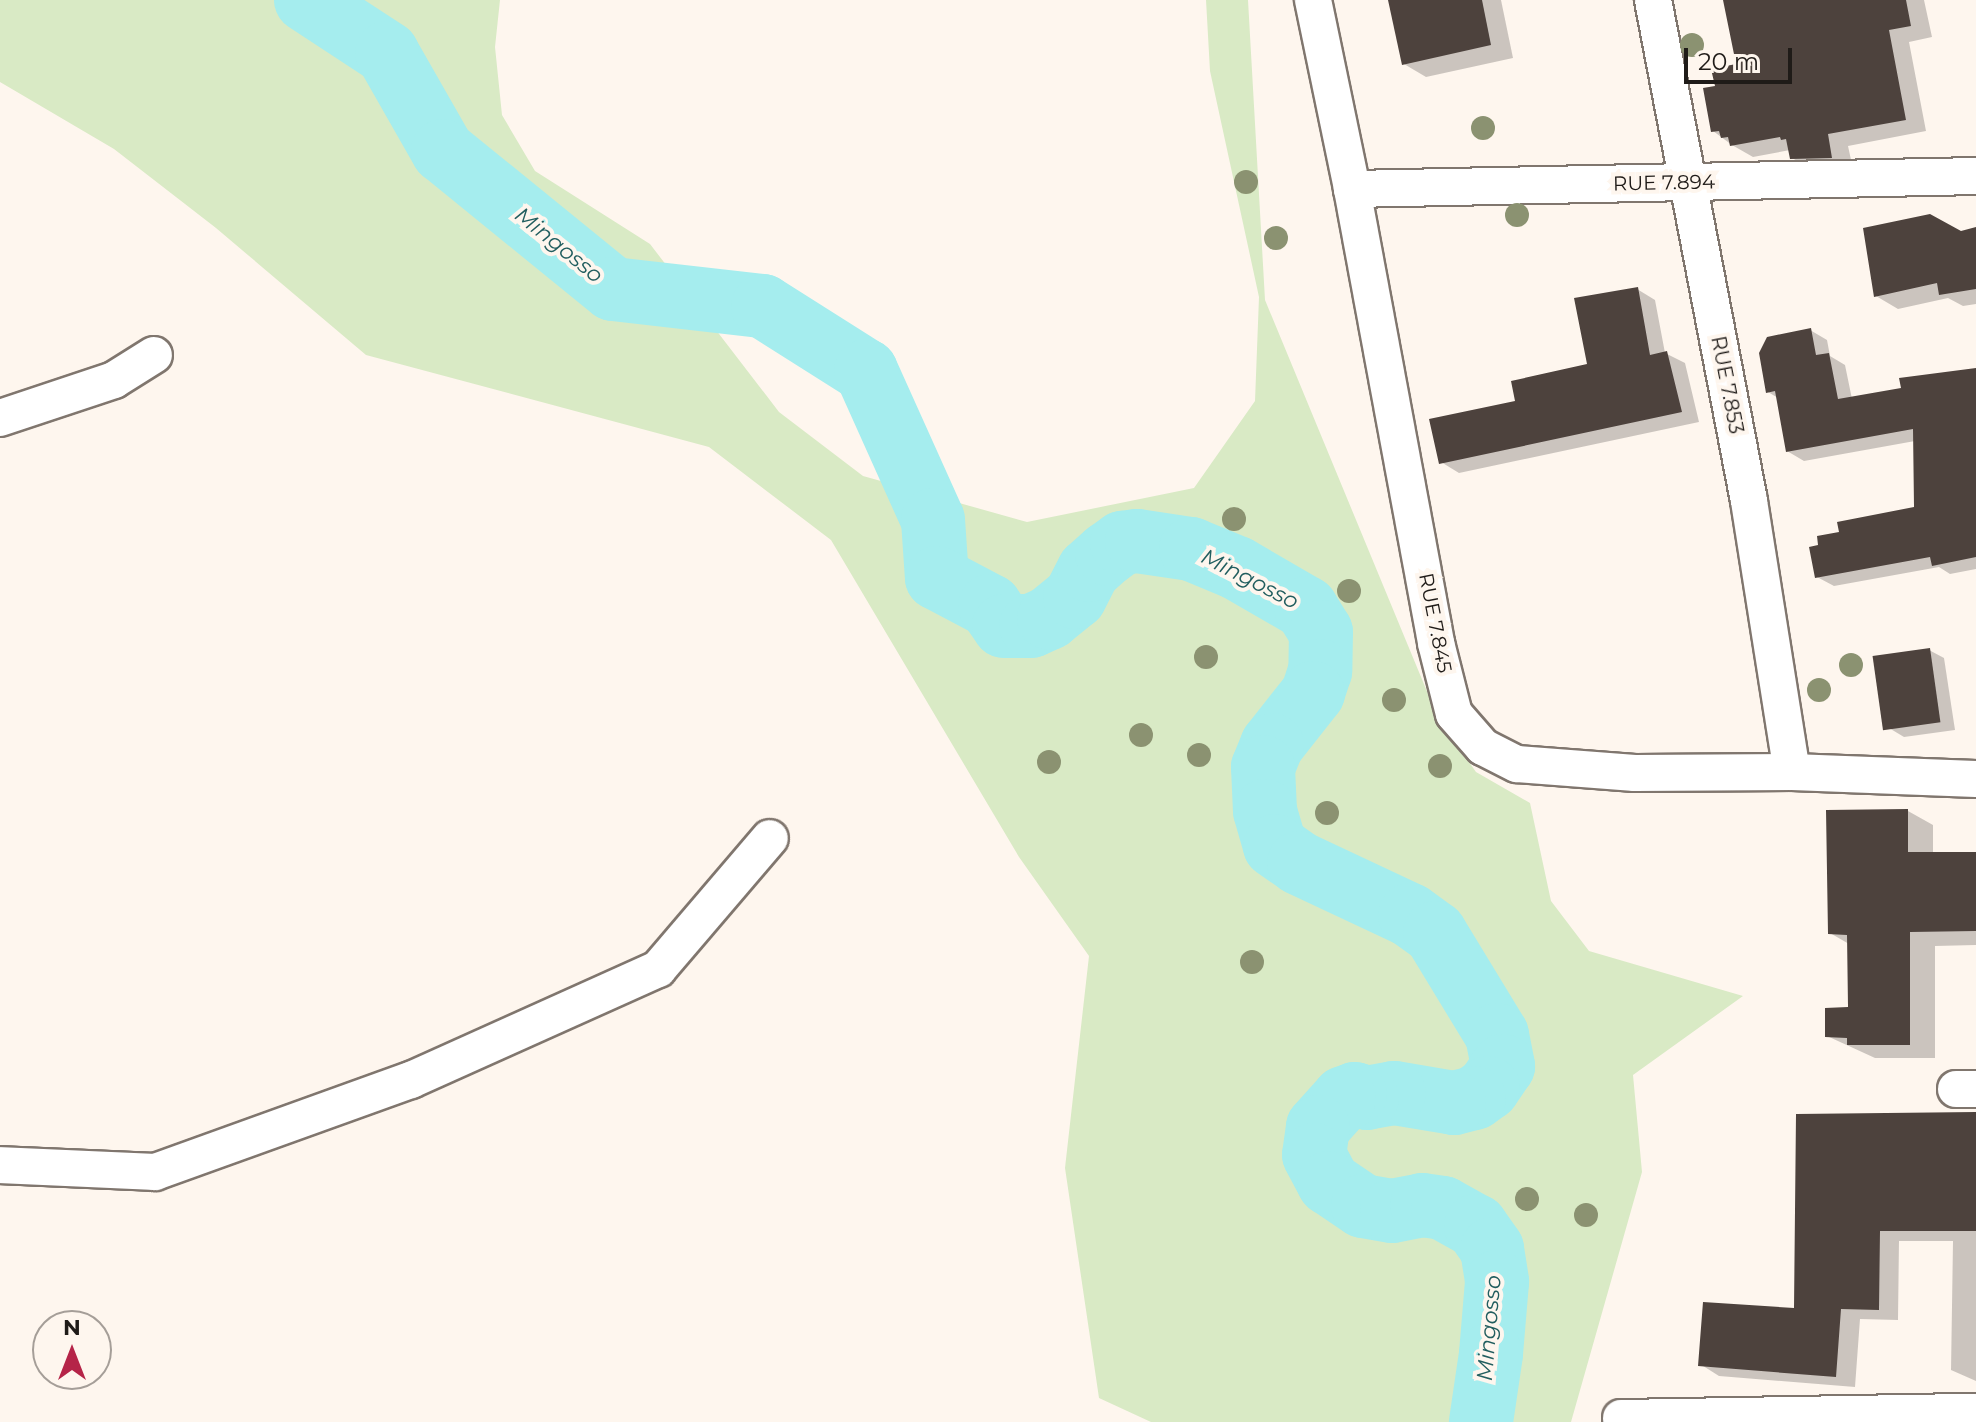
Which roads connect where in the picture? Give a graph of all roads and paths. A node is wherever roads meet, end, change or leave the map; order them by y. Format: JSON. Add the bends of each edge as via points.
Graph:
{"nodes":[{"id":1,"x":1313,"y":0,"type":"edge"},
{"id":2,"x":1653,"y":0,"type":"edge"},
{"id":3,"x":1976,"y":176,"type":"edge"},
{"id":4,"x":1687,"y":183,"type":"junction"},
{"id":5,"x":1352,"y":189,"type":"junction"},
{"id":6,"x":154,"y":355,"type":"dead end"},
{"id":7,"x":0,"y":418,"type":"edge"},
{"id":8,"x":1792,"y":772,"type":"junction"},
{"id":9,"x":1976,"y":779,"type":"edge"},
{"id":10,"x":770,"y":838,"type":"dead end"},
{"id":11,"x":0,"y":1165,"type":"edge"},
{"id":12,"x":1976,"y":1412,"type":"edge"},
{"id":13,"x":1621,"y":1418,"type":"dead end"}],
"edges":[{"from":1,"to":5,"type":"street","name":"RUE 7.845"},
{"from":2,"to":4,"type":"street","name":"RUE 7.853"},
{"from":3,"to":4,"type":"street","name":"RUE 7.894"},
{"from":4,"to":5,"type":"street","name":"RUE 7.894"},
{"from":4,"to":8,"type":"street","name":"RUE 7.853","via":[[1749,501]]},
{"from":5,"to":8,"type":"street","name":"RUE 7.845","via":[[1436,643],[1454,714],[1483,747],[1517,764],[1635,773]]},
{"from":6,"to":7,"type":"street","via":[[114,380]]},
{"from":8,"to":9,"type":"street","name":"RUE 7.845"},
{"from":10,"to":11,"type":"street","via":[[658,969],[411,1080],[155,1172]]},
{"from":12,"to":13,"type":"street"}]}
